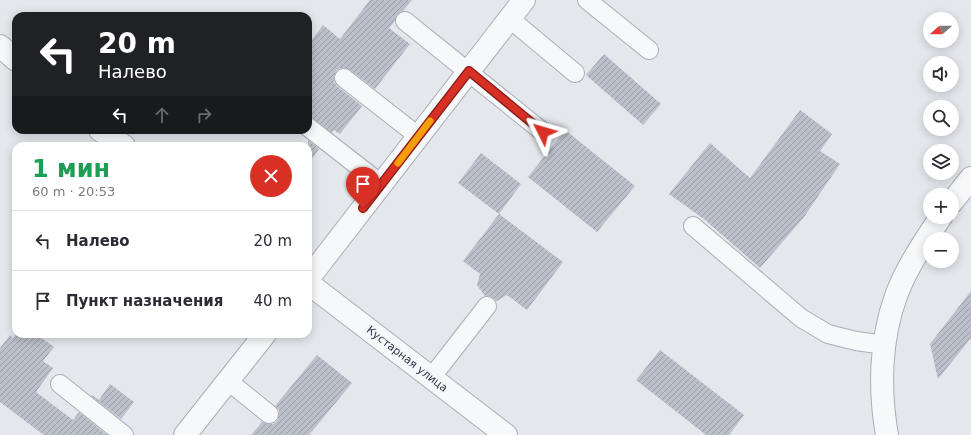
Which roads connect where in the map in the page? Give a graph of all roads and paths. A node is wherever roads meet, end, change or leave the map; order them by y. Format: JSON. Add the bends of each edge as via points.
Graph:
{"nodes":[{"id":1,"x":524,"y":0,"type":"edge"},
{"id":2,"x":587,"y":0,"type":"edge"},
{"id":3,"x":509,"y":18,"type":"junction"},
{"id":4,"x":405,"y":21,"type":"dead end"},
{"id":5,"x":0,"y":46,"type":"edge"},
{"id":6,"x":649,"y":50,"type":"dead end"},
{"id":7,"x":12,"y":56,"type":"edge"},
{"id":8,"x":469,"y":71,"type":"junction"},
{"id":9,"x":575,"y":73,"type":"dead end"},
{"id":10,"x":344,"y":78,"type":"dead end"},
{"id":11,"x":312,"y":130,"type":"edge"},
{"id":12,"x":543,"y":132,"type":"dead end"},
{"id":13,"x":106,"y":134,"type":"edge"},
{"id":14,"x":418,"y":136,"type":"junction"},
{"id":15,"x":118,"y":142,"type":"edge"},
{"id":16,"x":971,"y":178,"type":"edge"},
{"id":17,"x":381,"y":184,"type":"junction"},
{"id":18,"x":959,"y":193,"type":"edge"},
{"id":19,"x":936,"y":224,"type":"edge"},
{"id":20,"x":693,"y":226,"type":"dead end"},
{"id":21,"x":312,"y":274,"type":"edge"},
{"id":22,"x":312,"y":285,"type":"edge"},
{"id":23,"x":487,"y":306,"type":"dead end"},
{"id":24,"x":261,"y":338,"type":"edge"},
{"id":25,"x":885,"y":345,"type":"junction"},
{"id":26,"x":432,"y":378,"type":"junction"},
{"id":27,"x":228,"y":381,"type":"junction"},
{"id":28,"x":60,"y":384,"type":"dead end"},
{"id":29,"x":269,"y":414,"type":"dead end"},
{"id":30,"x":124,"y":435,"type":"edge"},
{"id":31,"x":185,"y":435,"type":"edge"},
{"id":32,"x":506,"y":435,"type":"edge"},
{"id":33,"x":887,"y":435,"type":"edge"}],
"edges":[{"from":1,"to":3,"type":"street"},
{"from":2,"to":6,"type":"lane"},
{"from":3,"to":8,"type":"street"},
{"from":3,"to":9,"type":"lane"},
{"from":4,"to":8,"type":"lane"},
{"from":5,"to":7,"type":"street"},
{"from":8,"to":12,"type":"lane"},
{"from":8,"to":14,"type":"street"},
{"from":10,"to":14,"type":"lane"},
{"from":11,"to":17,"type":"lane"},
{"from":13,"to":15,"type":"street"},
{"from":14,"to":17,"type":"street"},
{"from":16,"to":18,"type":"street"},
{"from":17,"to":21,"type":"street"},
{"from":19,"to":25,"type":"street","via":[[910,266],[896,296],[887,326]]},
{"from":20,"to":25,"type":"lane","via":[[801,318],[828,334]]},
{"from":22,"to":26,"type":"street","name":"Кустарная улица"},
{"from":23,"to":26,"type":"lane"},
{"from":24,"to":27,"type":"street"},
{"from":25,"to":33,"type":"street","via":[[883,392]]},
{"from":26,"to":32,"type":"street","name":"Кустарная улица"},
{"from":27,"to":29,"type":"lane"},
{"from":27,"to":31,"type":"street"},
{"from":28,"to":30,"type":"lane"}]}
